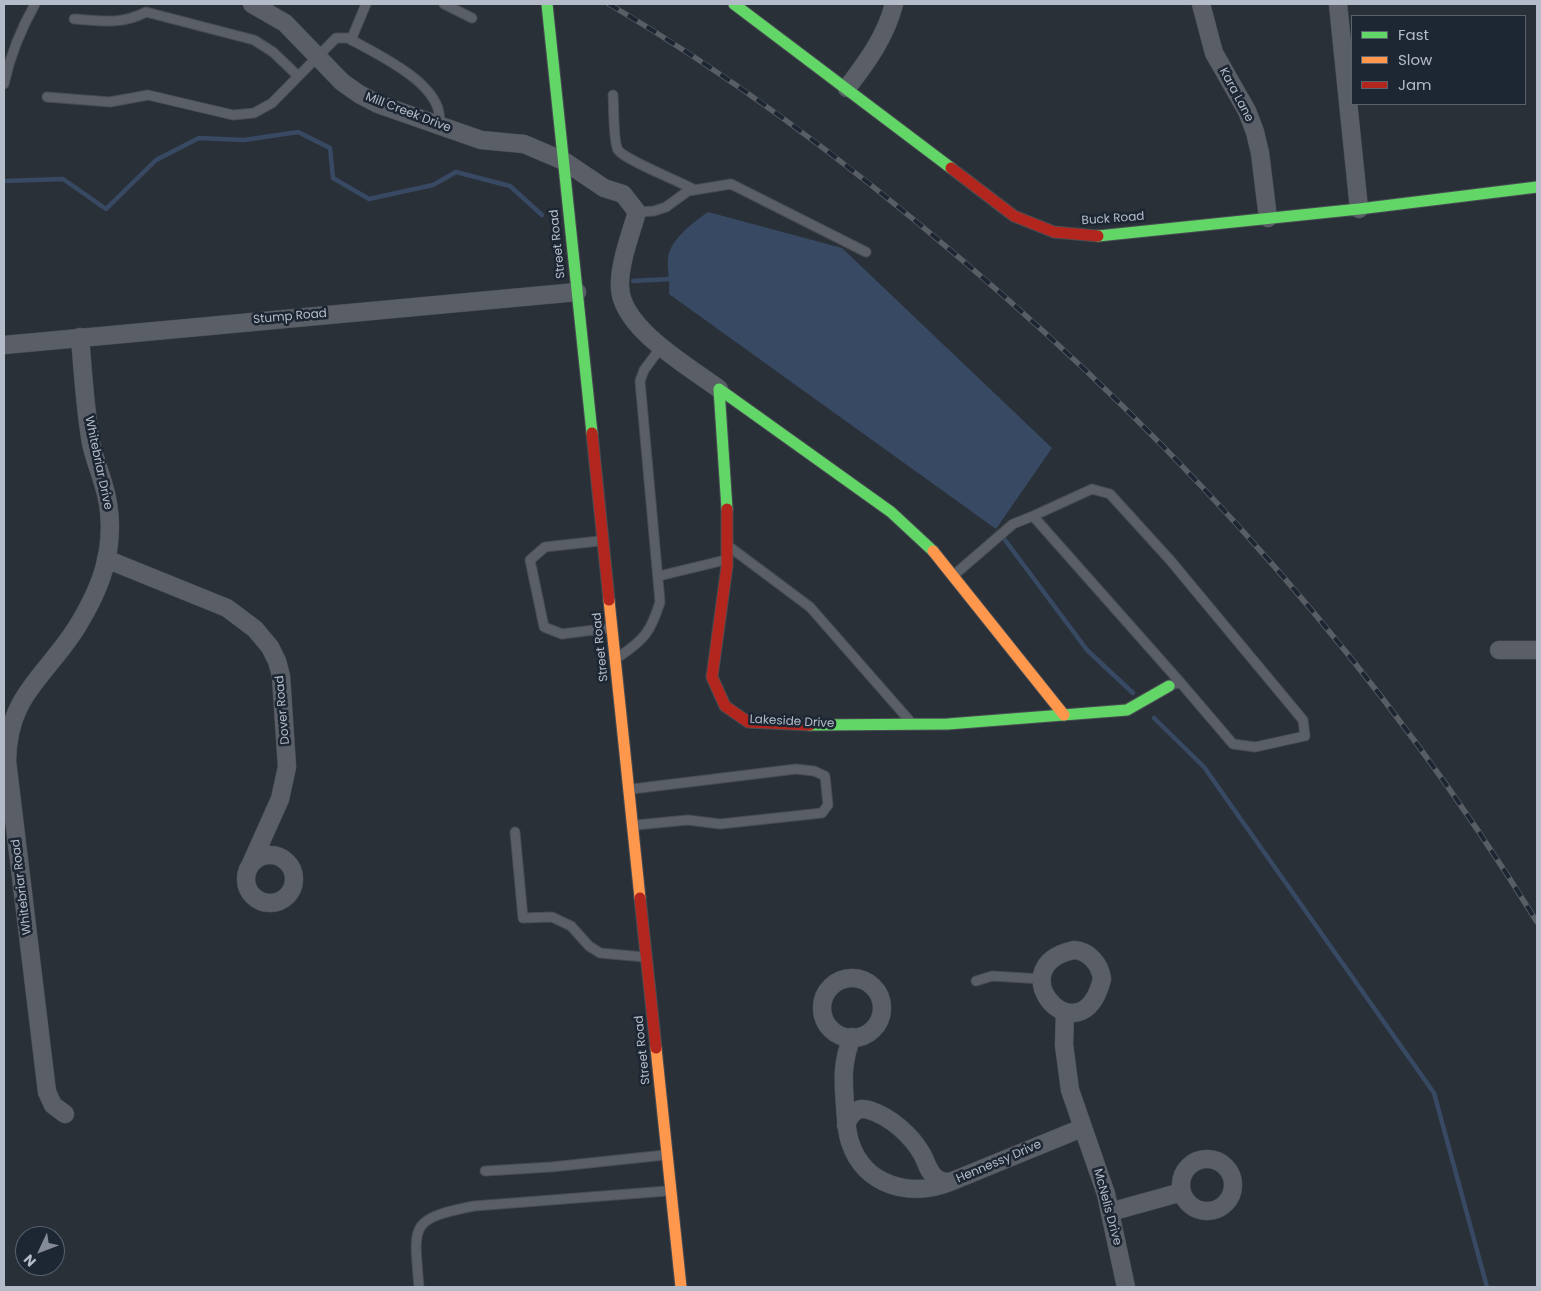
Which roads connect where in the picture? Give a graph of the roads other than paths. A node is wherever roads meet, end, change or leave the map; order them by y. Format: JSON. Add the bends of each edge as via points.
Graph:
{"nodes":[{"id":1,"x":35,"y":4,"type":"edge"},
{"id":2,"x":252,"y":4,"type":"edge"},
{"id":3,"x":366,"y":4,"type":"edge"},
{"id":4,"x":444,"y":4,"type":"edge"},
{"id":5,"x":547,"y":4,"type":"edge"},
{"id":6,"x":734,"y":4,"type":"edge"},
{"id":7,"x":894,"y":4,"type":"edge"},
{"id":8,"x":1201,"y":4,"type":"edge"},
{"id":9,"x":1338,"y":4,"type":"edge"},
{"id":10,"x":147,"y":8,"type":"edge"},
{"id":11,"x":472,"y":18,"type":"dead end"},
{"id":12,"x":74,"y":20,"type":"dead end"},
{"id":13,"x":351,"y":40,"type":"junction"},
{"id":14,"x":317,"y":56,"type":"junction"},
{"id":15,"x":298,"y":76,"type":"junction"},
{"id":16,"x":4,"y":84,"type":"edge"},
{"id":17,"x":847,"y":88,"type":"junction"},
{"id":18,"x":613,"y":95,"type":"dead end"},
{"id":19,"x":47,"y":97,"type":"dead end"},
{"id":20,"x":439,"y":124,"type":"junction"},
{"id":21,"x":564,"y":161,"type":"junction"},
{"id":22,"x":1537,"y":187,"type":"edge"},
{"id":23,"x":695,"y":190,"type":"junction"},
{"id":24,"x":1359,"y":209,"type":"junction"},
{"id":25,"x":637,"y":212,"type":"junction"},
{"id":26,"x":1268,"y":218,"type":"junction"},
{"id":27,"x":866,"y":252,"type":"dead end"},
{"id":28,"x":577,"y":292,"type":"junction"},
{"id":29,"x":80,"y":337,"type":"junction"},
{"id":30,"x":4,"y":345,"type":"edge"},
{"id":31,"x":662,"y":346,"type":"junction"},
{"id":32,"x":718,"y":389,"type":"junction"},
{"id":33,"x":1033,"y":516,"type":"junction"},
{"id":34,"x":603,"y":540,"type":"junction"},
{"id":35,"x":727,"y":545,"type":"junction"},
{"id":36,"x":106,"y":559,"type":"junction"},
{"id":37,"x":727,"y":559,"type":"junction"},
{"id":38,"x":659,"y":576,"type":"junction"},
{"id":39,"x":953,"y":576,"type":"junction"},
{"id":40,"x":612,"y":628,"type":"junction"},
{"id":41,"x":1499,"y":650,"type":"dead end"},
{"id":42,"x":1537,"y":650,"type":"edge"},
{"id":43,"x":616,"y":659,"type":"junction"},
{"id":44,"x":1174,"y":684,"type":"junction"},
{"id":45,"x":1064,"y":715,"type":"junction"},
{"id":46,"x":912,"y":724,"type":"junction"},
{"id":47,"x":630,"y":790,"type":"junction"},
{"id":48,"x":633,"y":825,"type":"junction"},
{"id":49,"x":515,"y":832,"type":"dead end"},
{"id":50,"x":250,"y":866,"type":"dead end"},
{"id":51,"x":647,"y":958,"type":"junction"},
{"id":52,"x":1042,"y":979,"type":"junction"},
{"id":53,"x":976,"y":981,"type":"dead end"},
{"id":54,"x":1065,"y":1013,"type":"junction"},
{"id":55,"x":852,"y":1037,"type":"dead end"},
{"id":56,"x":65,"y":1114,"type":"dead end"},
{"id":57,"x":851,"y":1118,"type":"junction"},
{"id":58,"x":1082,"y":1128,"type":"junction"},
{"id":59,"x":668,"y":1155,"type":"junction"},
{"id":60,"x":485,"y":1170,"type":"dead end"},
{"id":61,"x":950,"y":1182,"type":"junction"},
{"id":62,"x":671,"y":1191,"type":"junction"},
{"id":63,"x":1182,"y":1192,"type":"dead end"},
{"id":64,"x":1110,"y":1212,"type":"junction"},
{"id":65,"x":419,"y":1287,"type":"edge"},
{"id":66,"x":681,"y":1287,"type":"edge"},
{"id":67,"x":1126,"y":1287,"type":"edge"}],
"edges":[{"from":1,"to":16,"type":"lane","via":[[25,22]]},
{"from":2,"to":14,"type":"street","name":"Mill Creek Drive","via":[[285,23]]},
{"from":3,"to":13,"type":"lane"},
{"from":4,"to":11,"type":"lane"},
{"from":5,"to":21,"type":"street","name":"Street Road"},
{"from":6,"to":17,"type":"street","name":"Buck Road"},
{"from":7,"to":17,"type":"street","via":[[883,35]]},
{"from":8,"to":26,"type":"street","name":"Kara Lane","via":[[1214,53],[1247,111],[1255,132]]},
{"from":9,"to":24,"type":"street"},
{"from":10,"to":12,"type":"lane","via":[[132,20]]},
{"from":10,"to":15,"type":"lane","via":[[254,40],[273,52]]},
{"from":13,"to":14,"type":"lane","via":[[336,38]]},
{"from":13,"to":20,"type":"lane","via":[[413,76],[439,106]]},
{"from":14,"to":15,"type":"lane"},
{"from":14,"to":20,"type":"street","name":"Mill Creek Drive","via":[[342,82],[359,94],[378,104]]},
{"from":15,"to":19,"type":"lane","via":[[272,103],[254,114],[233,115],[148,95],[110,102]]},
{"from":17,"to":26,"type":"street","name":"Buck Road","via":[[996,204],[1034,226],[1076,236],[1097,236]]},
{"from":18,"to":23,"type":"lane","via":[[617,148],[626,158],[671,176]]},
{"from":20,"to":21,"type":"street","name":"Mill Creek Drive","via":[[481,140],[524,144]]},
{"from":21,"to":25,"type":"street","via":[[604,188],[623,194]]},
{"from":21,"to":28,"type":"street","name":"Street Road"},
{"from":22,"to":24,"type":"street","name":"Buck Road"},
{"from":23,"to":25,"type":"lane","via":[[688,191],[666,207]]},
{"from":23,"to":27,"type":"lane","via":[[731,184]]},
{"from":24,"to":26,"type":"street","name":"Buck Road"},
{"from":25,"to":31,"type":"street","via":[[620,286],[622,301],[634,320]]},
{"from":28,"to":29,"type":"street","name":"Stump Road"},
{"from":28,"to":34,"type":"street","name":"Street Road"},
{"from":29,"to":30,"type":"street","name":"Stump Road"},
{"from":29,"to":36,"type":"street","name":"Whitebriar Drive","via":[[87,419],[110,518]]},
{"from":31,"to":32,"type":"street"},
{"from":31,"to":38,"type":"lane","via":[[640,381]]},
{"from":32,"to":35,"type":"street","name":"Lakeside Drive","via":[[727,494]]},
{"from":32,"to":39,"type":"street","via":[[891,512],[930,548]]},
{"from":33,"to":39,"type":"lane","via":[[1013,524]]},
{"from":33,"to":44,"type":"lane"},
{"from":33,"to":44,"type":"lane","via":[[1092,489],[1110,494],[1170,560],[1303,720],[1305,736],[1255,747],[1233,744]]},
{"from":34,"to":40,"type":"street","name":"Street Road"},
{"from":34,"to":40,"type":"lane","via":[[545,547],[530,560],[544,626],[562,634]]},
{"from":35,"to":37,"type":"street","name":"Lakeside Drive"},
{"from":35,"to":46,"type":"lane","via":[[810,607]]},
{"from":36,"to":50,"type":"street","name":"Dover Road","via":[[227,608],[255,629],[277,661],[281,676],[287,767],[280,799]]},
{"from":36,"to":56,"type":"street","name":"Whitebriar Road","via":[[91,602],[75,630],[19,704],[7,745],[47,1092],[53,1105]]},
{"from":37,"to":38,"type":"lane"},
{"from":37,"to":46,"type":"street","name":"Lakeside Drive","via":[[712,677],[725,706],[748,722]]},
{"from":38,"to":43,"type":"lane","via":[[660,602],[653,625],[642,641]]},
{"from":39,"to":45,"type":"street"},
{"from":40,"to":43,"type":"street","name":"Street Road"},
{"from":41,"to":42,"type":"street"},
{"from":43,"to":47,"type":"street","name":"Street Road"},
{"from":44,"to":45,"type":"street","name":"Lakeside Drive","via":[[1128,710]]},
{"from":45,"to":46,"type":"street","name":"Lakeside Drive"},
{"from":47,"to":48,"type":"street","name":"Street Road"},
{"from":47,"to":48,"type":"lane","via":[[796,769],[824,776],[828,805],[822,813],[720,824],[688,820]]},
{"from":48,"to":51,"type":"street","name":"Street Road"},
{"from":49,"to":51,"type":"lane","via":[[523,918],[552,917],[571,926],[600,953]]},
{"from":51,"to":59,"type":"street","name":"Street Road"},
{"from":52,"to":53,"type":"lane","via":[[992,976]]},
{"from":52,"to":54,"type":"street","via":[[1048,1000]]},
{"from":52,"to":54,"type":"street","via":[[1046,967],[1062,952],[1078,950],[1096,962],[1102,979],[1093,1000],[1075,1012]]},
{"from":54,"to":58,"type":"street","name":"McNelis Drive","via":[[1067,1076]]},
{"from":55,"to":57,"type":"street","via":[[842,1072]]},
{"from":57,"to":61,"type":"street","name":"Hennessy Drive","via":[[866,1109],[891,1120],[912,1140],[929,1171],[936,1178]]},
{"from":57,"to":61,"type":"street","via":[[850,1142],[856,1156],[865,1168],[886,1184],[916,1190],[936,1188]]},
{"from":58,"to":61,"type":"street","name":"Hennessy Drive"},
{"from":58,"to":64,"type":"street","name":"McNelis Drive"},
{"from":59,"to":60,"type":"lane","via":[[551,1168]]},
{"from":59,"to":62,"type":"street","name":"Street Road"},
{"from":62,"to":65,"type":"lane","via":[[474,1206],[444,1212],[427,1219],[417,1233]]},
{"from":62,"to":66,"type":"street","name":"Street Road"},
{"from":63,"to":64,"type":"street"},
{"from":64,"to":67,"type":"street","name":"McNelis Drive"}]}
